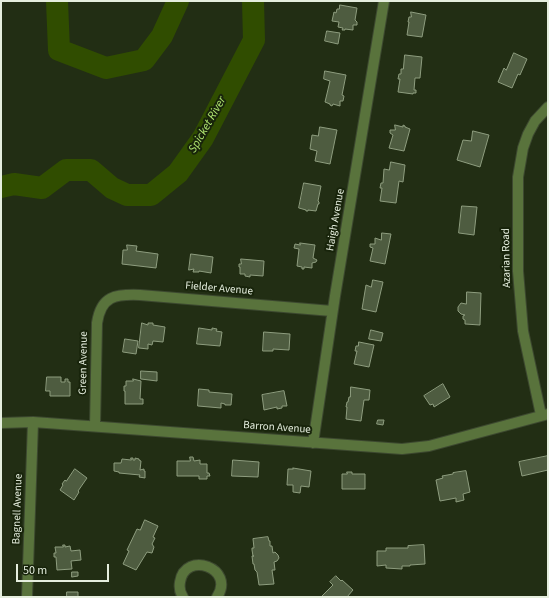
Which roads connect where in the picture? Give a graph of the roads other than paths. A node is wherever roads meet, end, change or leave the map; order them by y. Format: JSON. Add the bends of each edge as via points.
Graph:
{"nodes":[{"id":1,"x":384,"y":1,"type":"edge"},
{"id":2,"x":548,"y":108,"type":"edge"},
{"id":3,"x":105,"y":302,"type":"joint"},
{"id":4,"x":332,"y":311,"type":"junction"},
{"id":5,"x":545,"y":415,"type":"edge"},
{"id":6,"x":33,"y":422,"type":"junction"},
{"id":7,"x":1,"y":423,"type":"edge"},
{"id":8,"x":95,"y":426,"type":"junction"},
{"id":9,"x":313,"y":443,"type":"junction"},
{"id":10,"x":27,"y":597,"type":"edge"},
{"id":11,"x":183,"y":597,"type":"edge"},
{"id":12,"x":218,"y":597,"type":"edge"}],
"edges":[{"from":1,"to":4,"type":"street","name":"Haigh Avenue"},
{"from":2,"to":5,"type":"street","name":"Azarian Road","via":[[535,120],[528,134],[522,148],[518,177],[518,271],[523,332]]},
{"from":3,"to":4,"type":"street","name":"Fielder Avenue","via":[[112,297],[130,294]]},
{"from":3,"to":8,"type":"street","name":"Green Avenue","via":[[96,323]]},
{"from":4,"to":9,"type":"street","name":"Haigh Avenue"},
{"from":5,"to":9,"type":"street","name":"Barron Avenue","via":[[402,449]]},
{"from":6,"to":7,"type":"street","name":"Barron Avenue"},
{"from":6,"to":8,"type":"street","name":"Barron Avenue"},
{"from":6,"to":10,"type":"street","name":"Bagnell Avenue"},
{"from":8,"to":9,"type":"street","name":"Barron Avenue"},
{"from":11,"to":12,"type":"street","via":[[180,580],[184,573],[195,565],[209,566],[218,575],[221,581]]}]}
